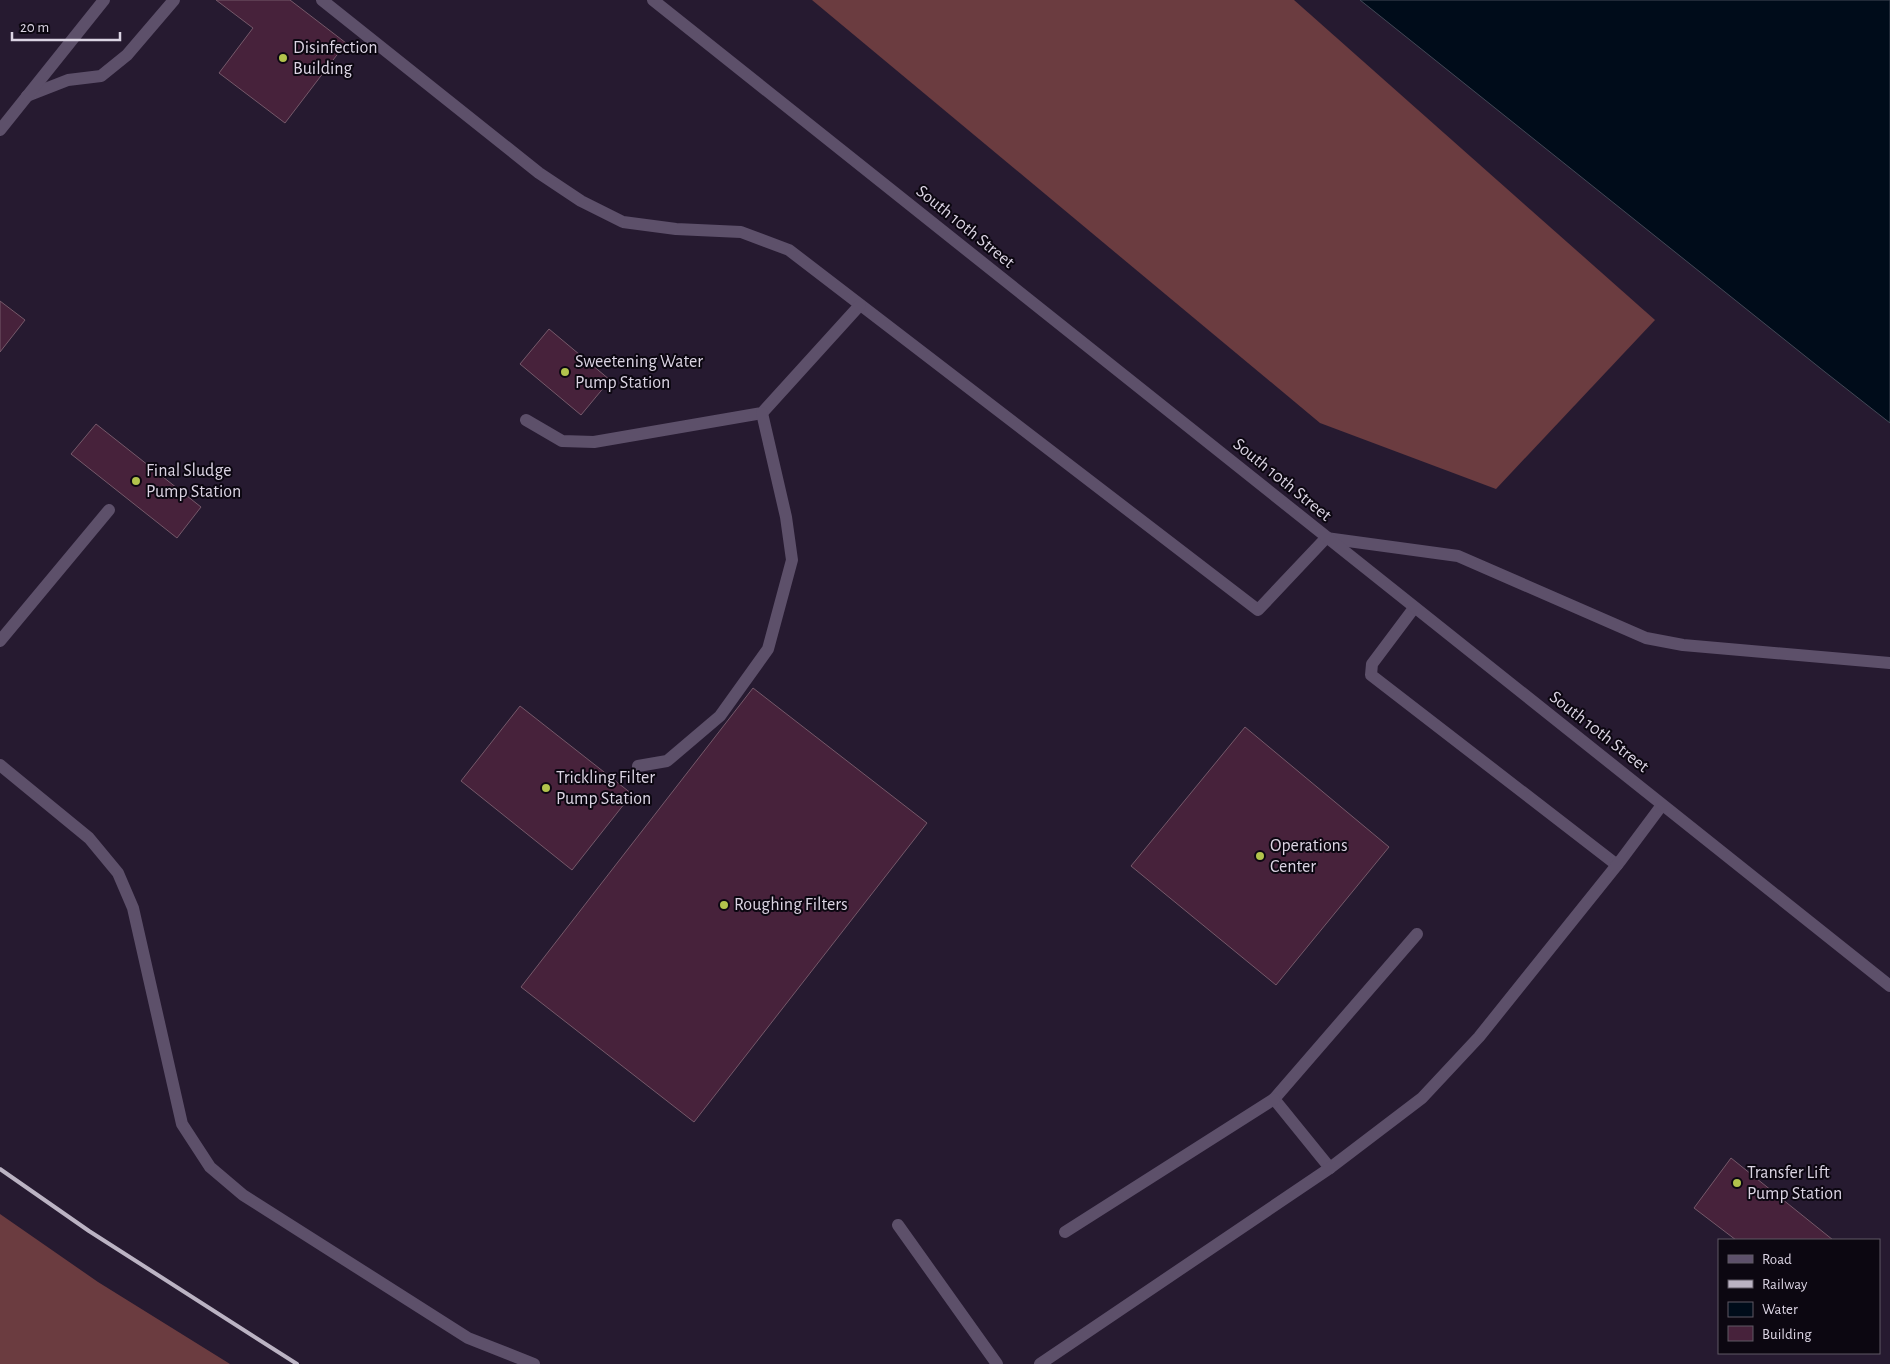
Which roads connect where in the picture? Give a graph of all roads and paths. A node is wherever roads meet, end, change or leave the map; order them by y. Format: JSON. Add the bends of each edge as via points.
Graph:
{"nodes":[{"id":1,"x":104,"y":0,"type":"edge"},
{"id":2,"x":174,"y":0,"type":"edge"},
{"id":3,"x":322,"y":0,"type":"edge"},
{"id":4,"x":653,"y":0,"type":"edge"},
{"id":5,"x":27,"y":96,"type":"junction"},
{"id":6,"x":0,"y":130,"type":"edge"},
{"id":7,"x":860,"y":305,"type":"junction"},
{"id":8,"x":762,"y":413,"type":"junction"},
{"id":9,"x":526,"y":420,"type":"dead end"},
{"id":10,"x":109,"y":510,"type":"dead end"},
{"id":11,"x":1326,"y":538,"type":"junction"},
{"id":12,"x":1414,"y":608,"type":"junction"},
{"id":13,"x":0,"y":641,"type":"edge"},
{"id":14,"x":1890,"y":663,"type":"edge"},
{"id":15,"x":0,"y":765,"type":"edge"},
{"id":16,"x":638,"y":766,"type":"dead end"},
{"id":17,"x":1662,"y":805,"type":"junction"},
{"id":18,"x":1616,"y":865,"type":"junction"},
{"id":19,"x":1417,"y":934,"type":"dead end"},
{"id":20,"x":1890,"y":986,"type":"edge"},
{"id":21,"x":1274,"y":1098,"type":"junction"},
{"id":22,"x":1330,"y":1168,"type":"junction"},
{"id":23,"x":898,"y":1225,"type":"dead end"},
{"id":24,"x":1065,"y":1232,"type":"dead end"},
{"id":25,"x":534,"y":1364,"type":"edge"},
{"id":26,"x":997,"y":1364,"type":"edge"},
{"id":27,"x":1040,"y":1364,"type":"edge"}],
"edges":[{"from":1,"to":5,"type":"street"},
{"from":2,"to":5,"type":"street","via":[[127,55],[101,76],[68,80]]},
{"from":3,"to":7,"type":"street","via":[[539,173],[581,201],[623,222],[676,230],[741,232],[789,250]]},
{"from":4,"to":11,"type":"street","name":"South 10th Street"},
{"from":5,"to":6,"type":"street"},
{"from":7,"to":8,"type":"street"},
{"from":7,"to":11,"type":"street","via":[[1258,610]]},
{"from":8,"to":9,"type":"street","via":[[594,442],[562,441]]},
{"from":8,"to":16,"type":"street","via":[[786,517],[792,560],[768,649],[720,716],[667,761]]},
{"from":10,"to":13,"type":"street"},
{"from":11,"to":12,"type":"street","name":"South 10th Street"},
{"from":11,"to":14,"type":"street","via":[[1458,556],[1646,638],[1683,645]]},
{"from":12,"to":17,"type":"street","name":"South 10th Street"},
{"from":12,"to":18,"type":"street","via":[[1372,664],[1371,675]]},
{"from":15,"to":25,"type":"street","via":[[88,838],[118,873],[133,908],[182,1124],[210,1167],[243,1195],[468,1338]]},
{"from":17,"to":18,"type":"street"},
{"from":17,"to":20,"type":"street","name":"South 10th Street"},
{"from":18,"to":22,"type":"street","via":[[1479,1037],[1422,1098]]},
{"from":19,"to":21,"type":"street"},
{"from":21,"to":22,"type":"street"},
{"from":21,"to":24,"type":"street"},
{"from":22,"to":27,"type":"street"},
{"from":23,"to":26,"type":"street"}]}
